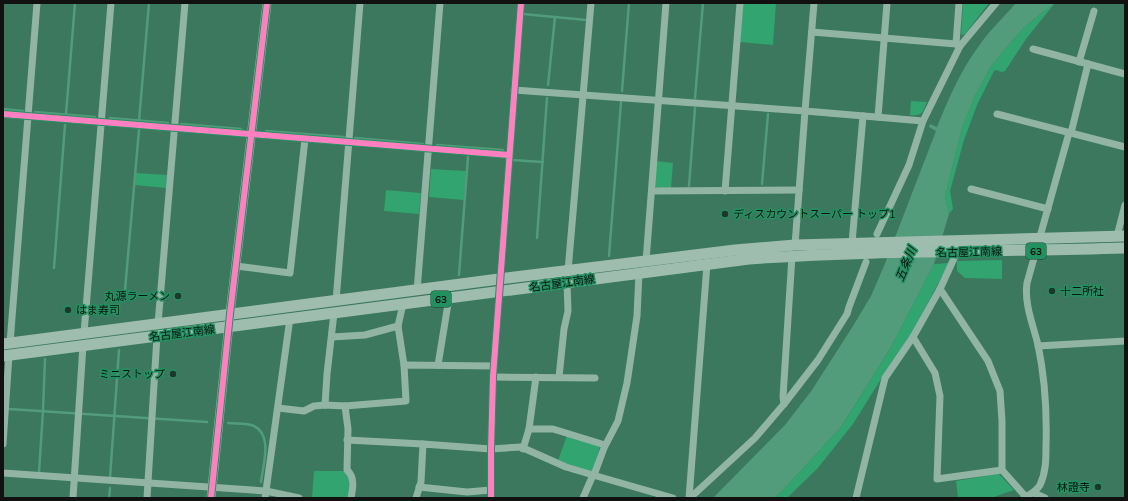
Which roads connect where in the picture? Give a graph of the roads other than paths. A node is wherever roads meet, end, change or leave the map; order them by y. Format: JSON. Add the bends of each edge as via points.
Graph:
{"nodes":[{"id":1,"x":37,"y":3,"type":"edge"},
{"id":2,"x":111,"y":3,"type":"edge"},
{"id":3,"x":185,"y":3,"type":"edge"},
{"id":4,"x":267,"y":3,"type":"edge"},
{"id":5,"x":360,"y":3,"type":"edge"},
{"id":6,"x":440,"y":3,"type":"edge"},
{"id":7,"x":521,"y":3,"type":"edge"},
{"id":8,"x":591,"y":3,"type":"edge"},
{"id":9,"x":666,"y":3,"type":"edge"},
{"id":10,"x":740,"y":3,"type":"edge"},
{"id":11,"x":814,"y":3,"type":"edge"},
{"id":12,"x":887,"y":3,"type":"edge"},
{"id":13,"x":959,"y":3,"type":"edge"},
{"id":14,"x":996,"y":3,"type":"edge"},
{"id":15,"x":1094,"y":11,"type":"dead end"},
{"id":16,"x":812,"y":32,"type":"junction"},
{"id":17,"x":884,"y":38,"type":"junction"},
{"id":18,"x":958,"y":45,"type":"junction"},
{"id":19,"x":1033,"y":49,"type":"dead end"},
{"id":20,"x":1080,"y":62,"type":"junction"},
{"id":21,"x":1088,"y":64,"type":"junction"},
{"id":22,"x":1125,"y":72,"type":"edge"},
{"id":23,"x":514,"y":90,"type":"junction"},
{"id":24,"x":584,"y":94,"type":"junction"},
{"id":25,"x":659,"y":100,"type":"junction"},
{"id":26,"x":732,"y":106,"type":"junction"},
{"id":27,"x":805,"y":111,"type":"junction"},
{"id":28,"x":3,"y":114,"type":"edge"},
{"id":29,"x":997,"y":114,"type":"dead end"},
{"id":30,"x":28,"y":116,"type":"junction"},
{"id":31,"x":862,"y":116,"type":"junction"},
{"id":32,"x":878,"y":117,"type":"junction"},
{"id":33,"x":923,"y":121,"type":"junction"},
{"id":34,"x":101,"y":122,"type":"junction"},
{"id":35,"x":174,"y":128,"type":"junction"},
{"id":36,"x":1070,"y":133,"type":"junction"},
{"id":37,"x":252,"y":135,"type":"junction"},
{"id":38,"x":305,"y":139,"type":"junction"},
{"id":39,"x":348,"y":142,"type":"junction"},
{"id":40,"x":1125,"y":147,"type":"edge"},
{"id":41,"x":429,"y":149,"type":"junction"},
{"id":42,"x":509,"y":155,"type":"junction"},
{"id":43,"x":799,"y":190,"type":"junction"},
{"id":44,"x":971,"y":190,"type":"dead end"},
{"id":45,"x":652,"y":191,"type":"junction"},
{"id":46,"x":725,"y":191,"type":"junction"},
{"id":47,"x":1125,"y":205,"type":"edge"},
{"id":48,"x":1048,"y":209,"type":"junction"},
{"id":49,"x":1121,"y":236,"type":"edge"},
{"id":50,"x":880,"y":238,"type":"junction"},
{"id":51,"x":1039,"y":238,"type":"junction"},
{"id":52,"x":852,"y":243,"type":"junction"},
{"id":53,"x":795,"y":244,"type":"junction"},
{"id":54,"x":1125,"y":248,"type":"edge"},
{"id":55,"x":1035,"y":251,"type":"junction"},
{"id":56,"x":952,"y":252,"type":"junction"},
{"id":57,"x":877,"y":254,"type":"junction"},
{"id":58,"x":792,"y":256,"type":"junction"},
{"id":59,"x":646,"y":261,"type":"junction"},
{"id":60,"x":866,"y":262,"type":"dead end"},
{"id":61,"x":707,"y":264,"type":"junction"},
{"id":62,"x":236,"y":266,"type":"junction"},
{"id":63,"x":639,"y":273,"type":"junction"},
{"id":64,"x":567,"y":277,"type":"junction"},
{"id":65,"x":499,"y":279,"type":"junction"},
{"id":66,"x":940,"y":289,"type":"junction"},
{"id":67,"x":417,"y":291,"type":"junction"},
{"id":68,"x":499,"y":291,"type":"junction"},
{"id":69,"x":449,"y":298,"type":"junction"},
{"id":70,"x":336,"y":301,"type":"junction"},
{"id":71,"x":403,"y":304,"type":"junction"},
{"id":72,"x":334,"y":313,"type":"junction"},
{"id":73,"x":230,"y":314,"type":"junction"},
{"id":74,"x":847,"y":314,"type":"junction"},
{"id":75,"x":290,"y":318,"type":"junction"},
{"id":76,"x":158,"y":324,"type":"junction"},
{"id":77,"x":229,"y":326,"type":"junction"},
{"id":78,"x":398,"y":326,"type":"junction"},
{"id":79,"x":84,"y":334,"type":"junction"},
{"id":80,"x":158,"y":336,"type":"junction"},
{"id":81,"x":332,"y":337,"type":"junction"},
{"id":82,"x":914,"y":337,"type":"junction"},
{"id":83,"x":1125,"y":340,"type":"edge"},
{"id":84,"x":6,"y":343,"type":"edge"},
{"id":85,"x":83,"y":345,"type":"junction"},
{"id":86,"x":1038,"y":346,"type":"junction"},
{"id":87,"x":6,"y":355,"type":"edge"},
{"id":88,"x":404,"y":365,"type":"junction"},
{"id":89,"x":438,"y":365,"type":"junction"},
{"id":90,"x":494,"y":366,"type":"junction"},
{"id":91,"x":493,"y":377,"type":"junction"},
{"id":92,"x":536,"y":377,"type":"junction"},
{"id":93,"x":559,"y":377,"type":"junction"},
{"id":94,"x":595,"y":378,"type":"dead end"},
{"id":95,"x":784,"y":404,"type":"junction"},
{"id":96,"x":326,"y":405,"type":"junction"},
{"id":97,"x":345,"y":406,"type":"junction"},
{"id":98,"x":278,"y":408,"type":"junction"},
{"id":99,"x":529,"y":429,"type":"junction"},
{"id":100,"x":347,"y":440,"type":"junction"},
{"id":101,"x":3,"y":444,"type":"edge"},
{"id":102,"x":423,"y":444,"type":"junction"},
{"id":103,"x":605,"y":445,"type":"junction"},
{"id":104,"x":523,"y":448,"type":"junction"},
{"id":105,"x":491,"y":449,"type":"junction"},
{"id":106,"x":1002,"y":470,"type":"junction"},
{"id":107,"x":3,"y":473,"type":"edge"},
{"id":108,"x":594,"y":475,"type":"junction"},
{"id":109,"x":74,"y":478,"type":"junction"},
{"id":110,"x":148,"y":483,"type":"junction"},
{"id":111,"x":212,"y":487,"type":"junction"},
{"id":112,"x":419,"y":487,"type":"junction"},
{"id":113,"x":1034,"y":492,"type":"junction"},
{"id":114,"x":266,"y":494,"type":"edge"},
{"id":115,"x":491,"y":494,"type":"edge"},
{"id":116,"x":1025,"y":497,"type":"edge"},
{"id":117,"x":73,"y":498,"type":"edge"},
{"id":118,"x":147,"y":498,"type":"edge"},
{"id":119,"x":211,"y":498,"type":"edge"},
{"id":120,"x":299,"y":498,"type":"edge"},
{"id":121,"x":351,"y":498,"type":"edge"},
{"id":122,"x":416,"y":498,"type":"edge"},
{"id":123,"x":583,"y":498,"type":"edge"},
{"id":124,"x":673,"y":498,"type":"edge"},
{"id":125,"x":689,"y":498,"type":"edge"},
{"id":126,"x":856,"y":498,"type":"edge"},
{"id":127,"x":1045,"y":498,"type":"edge"}],
"edges":[{"from":1,"to":30,"type":"street"},
{"from":2,"to":34,"type":"street"},
{"from":3,"to":35,"type":"street"},
{"from":4,"to":37,"type":"street"},
{"from":5,"to":39,"type":"street"},
{"from":6,"to":41,"type":"street"},
{"from":7,"to":23,"type":"street"},
{"from":8,"to":24,"type":"street"},
{"from":9,"to":25,"type":"street"},
{"from":10,"to":26,"type":"street"},
{"from":11,"to":16,"type":"street"},
{"from":12,"to":17,"type":"street"},
{"from":13,"to":18,"type":"street"},
{"from":14,"to":18,"type":"street"},
{"from":15,"to":20,"type":"street"},
{"from":16,"to":17,"type":"street"},
{"from":16,"to":27,"type":"street"},
{"from":17,"to":18,"type":"street"},
{"from":17,"to":32,"type":"street"},
{"from":18,"to":33,"type":"street"},
{"from":19,"to":20,"type":"street"},
{"from":20,"to":21,"type":"street"},
{"from":21,"to":22,"type":"street"},
{"from":21,"to":36,"type":"street"},
{"from":23,"to":24,"type":"street"},
{"from":23,"to":42,"type":"street"},
{"from":24,"to":25,"type":"street"},
{"from":24,"to":64,"type":"street"},
{"from":25,"to":26,"type":"street"},
{"from":25,"to":45,"type":"street"},
{"from":26,"to":27,"type":"street"},
{"from":26,"to":46,"type":"street"},
{"from":27,"to":31,"type":"street"},
{"from":27,"to":43,"type":"street"},
{"from":28,"to":30,"type":"street"},
{"from":29,"to":36,"type":"street"},
{"from":30,"to":34,"type":"street"},
{"from":30,"to":84,"type":"street"},
{"from":31,"to":32,"type":"street"},
{"from":31,"to":52,"type":"street"},
{"from":32,"to":33,"type":"street"},
{"from":33,"to":50,"type":"street","via":[[909,165]]},
{"from":34,"to":35,"type":"street"},
{"from":34,"to":79,"type":"street"},
{"from":35,"to":37,"type":"street"},
{"from":35,"to":76,"type":"street"},
{"from":36,"to":40,"type":"street"},
{"from":36,"to":48,"type":"street"},
{"from":37,"to":38,"type":"street"},
{"from":37,"to":62,"type":"street"},
{"from":38,"to":39,"type":"street"},
{"from":38,"to":62,"type":"street","via":[[290,272]]},
{"from":39,"to":41,"type":"street"},
{"from":39,"to":70,"type":"street"},
{"from":41,"to":42,"type":"street"},
{"from":41,"to":67,"type":"street"},
{"from":42,"to":65,"type":"street"},
{"from":43,"to":46,"type":"street"},
{"from":43,"to":53,"type":"street"},
{"from":44,"to":48,"type":"street"},
{"from":45,"to":46,"type":"street"},
{"from":45,"to":59,"type":"street"},
{"from":47,"to":49,"type":"street"},
{"from":48,"to":51,"type":"street"},
{"from":49,"to":51,"type":"main road","name":"名古屋江南線","number":"63"},
{"from":50,"to":51,"type":"main road","name":"名古屋江南線","number":"63"},
{"from":50,"to":52,"type":"main road","name":"名古屋江南線","number":"63"},
{"from":51,"to":55,"type":"street"},
{"from":52,"to":53,"type":"main road","name":"名古屋江南線","number":"63"},
{"from":53,"to":59,"type":"main road","name":"名古屋江南線","number":"63"},
{"from":54,"to":55,"type":"main road","name":"名古屋江南線","number":"63"},
{"from":55,"to":56,"type":"main road","name":"名古屋江南線","number":"63"},
{"from":55,"to":86,"type":"street","via":[[1025,294]]},
{"from":56,"to":57,"type":"main road","name":"名古屋江南線","number":"63"},
{"from":56,"to":66,"type":"street"},
{"from":57,"to":58,"type":"main road","name":"名古屋江南線","number":"63"},
{"from":57,"to":74,"type":"street","via":[[853,307]]},
{"from":58,"to":61,"type":"main road","name":"名古屋江南線","number":"63"},
{"from":58,"to":95,"type":"street"},
{"from":59,"to":64,"type":"main road","name":"名古屋江南線","number":"63"},
{"from":60,"to":74,"type":"street"},
{"from":61,"to":63,"type":"main road","name":"名古屋江南線","number":"63"},
{"from":61,"to":125,"type":"street"},
{"from":62,"to":73,"type":"street"},
{"from":63,"to":64,"type":"main road","name":"名古屋江南線","number":"63"},
{"from":63,"to":103,"type":"street","via":[[637,316],[627,383],[618,421]]},
{"from":64,"to":65,"type":"main road","name":"名古屋江南線","number":"63"},
{"from":64,"to":68,"type":"main road","name":"名古屋江南線","number":"63"},
{"from":64,"to":93,"type":"street","via":[[568,311]]},
{"from":65,"to":67,"type":"main road","name":"名古屋江南線","number":"63"},
{"from":65,"to":68,"type":"street"},
{"from":66,"to":82,"type":"street"},
{"from":66,"to":106,"type":"street","via":[[988,362],[1000,391]]},
{"from":67,"to":70,"type":"main road","name":"名古屋江南線","number":"63"},
{"from":68,"to":69,"type":"main road","name":"名古屋江南線","number":"63"},
{"from":68,"to":90,"type":"street"},
{"from":69,"to":71,"type":"main road","name":"名古屋江南線","number":"63"},
{"from":69,"to":89,"type":"street"},
{"from":70,"to":73,"type":"main road","name":"名古屋江南線","number":"63"},
{"from":71,"to":72,"type":"main road","name":"名古屋江南線","number":"63"},
{"from":71,"to":78,"type":"street"},
{"from":72,"to":75,"type":"main road","name":"名古屋江南線","number":"63"},
{"from":72,"to":81,"type":"street"},
{"from":73,"to":76,"type":"main road","name":"名古屋江南線","number":"63"},
{"from":73,"to":77,"type":"street"},
{"from":74,"to":95,"type":"street","via":[[818,360]]},
{"from":75,"to":77,"type":"main road","name":"名古屋江南線","number":"63"},
{"from":75,"to":98,"type":"street"},
{"from":76,"to":79,"type":"main road","name":"名古屋江南線","number":"63"},
{"from":77,"to":80,"type":"main road","name":"名古屋江南線","number":"63"},
{"from":77,"to":111,"type":"street"},
{"from":78,"to":81,"type":"street","via":[[365,335]]},
{"from":78,"to":88,"type":"street"},
{"from":79,"to":84,"type":"main road","name":"名古屋江南線","number":"63"},
{"from":80,"to":85,"type":"main road","name":"名古屋江南線","number":"63"},
{"from":80,"to":110,"type":"street"},
{"from":81,"to":96,"type":"street"},
{"from":82,"to":106,"type":"street","via":[[935,373],[940,396],[937,479]]},
{"from":82,"to":126,"type":"street","via":[[885,378]]},
{"from":83,"to":86,"type":"street"},
{"from":85,"to":87,"type":"main road","name":"名古屋江南線","number":"63"},
{"from":85,"to":109,"type":"street"},
{"from":86,"to":113,"type":"street","via":[[1047,414],[1045,471]]},
{"from":87,"to":101,"type":"street"},
{"from":88,"to":89,"type":"street"},
{"from":88,"to":97,"type":"street","via":[[406,401]]},
{"from":89,"to":90,"type":"street"},
{"from":90,"to":91,"type":"street"},
{"from":91,"to":92,"type":"street"},
{"from":91,"to":105,"type":"street"},
{"from":92,"to":93,"type":"street"},
{"from":92,"to":99,"type":"street"},
{"from":93,"to":94,"type":"street"},
{"from":95,"to":125,"type":"street","via":[[756,438]]},
{"from":96,"to":97,"type":"street"},
{"from":96,"to":98,"type":"street","via":[[314,406],[304,411]]},
{"from":97,"to":100,"type":"street"},
{"from":98,"to":114,"type":"street"},
{"from":99,"to":103,"type":"street","via":[[553,429]]},
{"from":99,"to":104,"type":"street"},
{"from":100,"to":102,"type":"street"},
{"from":100,"to":121,"type":"street","via":[[347,470],[353,478]]},
{"from":102,"to":105,"type":"street"},
{"from":102,"to":112,"type":"street"},
{"from":103,"to":108,"type":"street"},
{"from":104,"to":105,"type":"street"},
{"from":104,"to":108,"type":"street","via":[[566,467]]},
{"from":105,"to":115,"type":"street"},
{"from":106,"to":116,"type":"street"},
{"from":107,"to":109,"type":"street"},
{"from":108,"to":123,"type":"street"},
{"from":108,"to":124,"type":"street"},
{"from":109,"to":110,"type":"street"},
{"from":109,"to":117,"type":"street"},
{"from":110,"to":111,"type":"street"},
{"from":110,"to":118,"type":"street"},
{"from":111,"to":114,"type":"street"},
{"from":111,"to":119,"type":"street"},
{"from":112,"to":115,"type":"street"},
{"from":112,"to":122,"type":"street"},
{"from":113,"to":116,"type":"street"},
{"from":113,"to":127,"type":"street"},
{"from":114,"to":120,"type":"street"}]}
